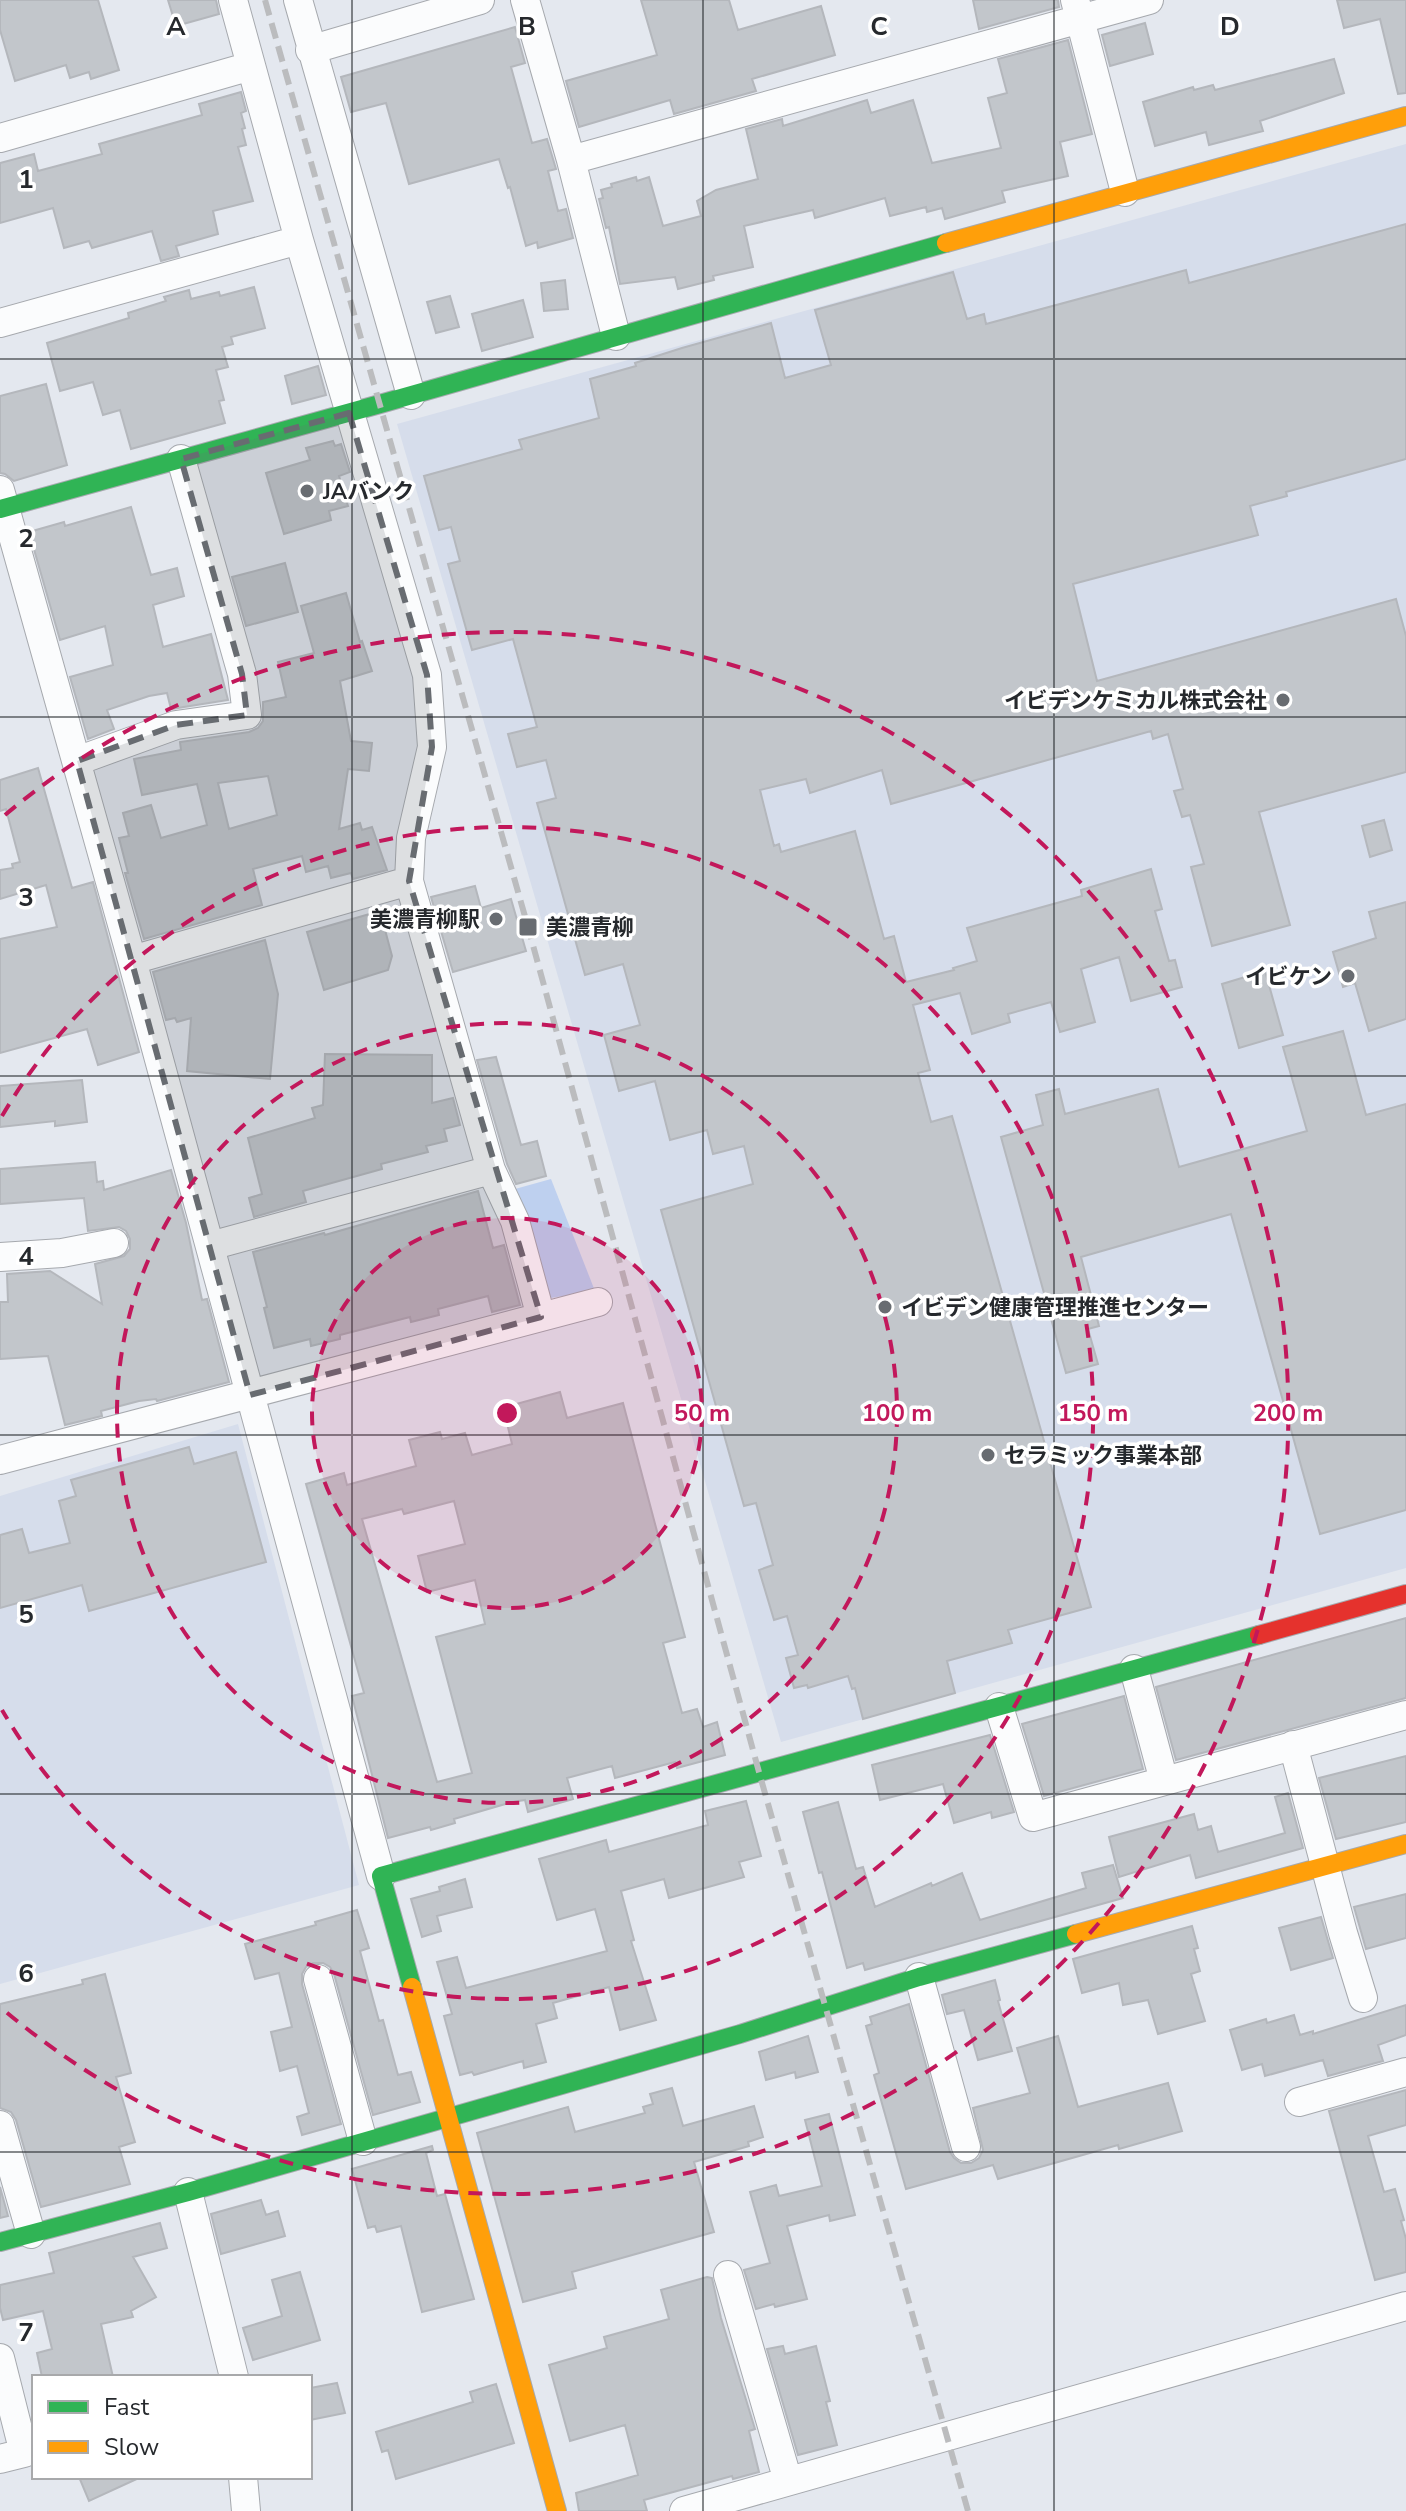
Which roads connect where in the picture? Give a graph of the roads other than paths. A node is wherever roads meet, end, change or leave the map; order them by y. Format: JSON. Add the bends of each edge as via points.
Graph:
{"nodes":[{"id":1,"x":233,"y":0,"type":"edge"},
{"id":2,"x":298,"y":0,"type":"edge"},
{"id":3,"x":480,"y":0,"type":"edge"},
{"id":4,"x":525,"y":0,"type":"edge"},
{"id":5,"x":1149,"y":0,"type":"edge"},
{"id":6,"x":1078,"y":10,"type":"edge"},
{"id":7,"x":310,"y":50,"type":"junction"},
{"id":8,"x":251,"y":66,"type":"junction"},
{"id":9,"x":1406,"y":116,"type":"edge"},
{"id":10,"x":0,"y":138,"type":"edge"},
{"id":11,"x":571,"y":160,"type":"junction"},
{"id":12,"x":1125,"y":192,"type":"junction"},
{"id":13,"x":299,"y":240,"type":"junction"},
{"id":14,"x":0,"y":323,"type":"edge"},
{"id":15,"x":616,"y":336,"type":"junction"},
{"id":16,"x":411,"y":395,"type":"junction"},
{"id":17,"x":349,"y":413,"type":"junction"},
{"id":18,"x":181,"y":459,"type":"junction"},
{"id":19,"x":2,"y":502,"type":"edge"},
{"id":20,"x":77,"y":761,"type":"junction"},
{"id":21,"x":409,"y":881,"type":"junction"},
{"id":22,"x":132,"y":960,"type":"junction"},
{"id":23,"x":491,"y":1170,"type":"junction"},
{"id":24,"x":114,"y":1243,"type":"dead end"},
{"id":25,"x":210,"y":1246,"type":"junction"},
{"id":26,"x":0,"y":1257,"type":"edge"},
{"id":27,"x":598,"y":1302,"type":"dead end"},
{"id":28,"x":541,"y":1317,"type":"junction"},
{"id":29,"x":250,"y":1395,"type":"junction"},
{"id":30,"x":0,"y":1460,"type":"edge"},
{"id":31,"x":1406,"y":1594,"type":"edge"},
{"id":32,"x":1134,"y":1669,"type":"junction"},
{"id":33,"x":999,"y":1707,"type":"junction"},
{"id":34,"x":1406,"y":1715,"type":"edge"},
{"id":35,"x":1293,"y":1745,"type":"junction"},
{"id":36,"x":1164,"y":1781,"type":"junction"},
{"id":37,"x":1406,"y":1844,"type":"edge"},
{"id":38,"x":1327,"y":1866,"type":"junction"},
{"id":39,"x":381,"y":1876,"type":"junction"},
{"id":40,"x":919,"y":1977,"type":"junction"},
{"id":41,"x":318,"y":1979,"type":"dead end"},
{"id":42,"x":1363,"y":1998,"type":"dead end"},
{"id":43,"x":1406,"y":2072,"type":"edge"},
{"id":44,"x":1299,"y":2102,"type":"dead end"},
{"id":45,"x":446,"y":2117,"type":"junction"},
{"id":46,"x":0,"y":2125,"type":"edge"},
{"id":47,"x":363,"y":2141,"type":"junction"},
{"id":48,"x":966,"y":2147,"type":"dead end"},
{"id":49,"x":188,"y":2192,"type":"junction"},
{"id":50,"x":31,"y":2234,"type":"junction"},
{"id":51,"x":0,"y":2242,"type":"edge"},
{"id":52,"x":728,"y":2275,"type":"dead end"},
{"id":53,"x":1406,"y":2306,"type":"edge"},
{"id":54,"x":0,"y":2358,"type":"edge"},
{"id":55,"x":234,"y":2375,"type":"edge"},
{"id":56,"x":0,"y":2459,"type":"edge"},
{"id":57,"x":243,"y":2479,"type":"edge"},
{"id":58,"x":788,"y":2481,"type":"junction"},
{"id":59,"x":246,"y":2511,"type":"edge"},
{"id":60,"x":557,"y":2511,"type":"edge"},
{"id":61,"x":684,"y":2511,"type":"edge"}],
"edges":[{"from":1,"to":8,"type":"street"},
{"from":2,"to":7,"type":"street"},
{"from":3,"to":7,"type":"street"},
{"from":4,"to":11,"type":"street"},
{"from":5,"to":6,"type":"street"},
{"from":6,"to":11,"type":"street"},
{"from":6,"to":12,"type":"street"},
{"from":7,"to":16,"type":"street"},
{"from":8,"to":10,"type":"street"},
{"from":8,"to":13,"type":"street"},
{"from":9,"to":12,"type":"street"},
{"from":11,"to":15,"type":"street"},
{"from":12,"to":15,"type":"street"},
{"from":13,"to":14,"type":"street"},
{"from":13,"to":17,"type":"street"},
{"from":15,"to":16,"type":"street"},
{"from":16,"to":17,"type":"street"},
{"from":17,"to":18,"type":"street"},
{"from":17,"to":21,"type":"street","via":[[427,675],[432,747],[411,838]]},
{"from":18,"to":19,"type":"street"},
{"from":18,"to":20,"type":"street","via":[[242,674],[247,715],[176,725]]},
{"from":19,"to":20,"type":"street"},
{"from":20,"to":22,"type":"street"},
{"from":21,"to":22,"type":"street"},
{"from":21,"to":23,"type":"street"},
{"from":22,"to":25,"type":"street"},
{"from":23,"to":25,"type":"street"},
{"from":23,"to":28,"type":"street","via":[[515,1221]]},
{"from":24,"to":26,"type":"street"},
{"from":25,"to":29,"type":"street"},
{"from":27,"to":28,"type":"street"},
{"from":28,"to":29,"type":"street"},
{"from":29,"to":30,"type":"street"},
{"from":29,"to":39,"type":"street"},
{"from":31,"to":32,"type":"street"},
{"from":32,"to":33,"type":"street"},
{"from":32,"to":36,"type":"street"},
{"from":33,"to":36,"type":"street","via":[[1033,1817]]},
{"from":33,"to":39,"type":"street"},
{"from":34,"to":35,"type":"street"},
{"from":35,"to":36,"type":"street"},
{"from":35,"to":38,"type":"street"},
{"from":37,"to":38,"type":"street"},
{"from":38,"to":40,"type":"street"},
{"from":38,"to":42,"type":"street"},
{"from":39,"to":45,"type":"street"},
{"from":40,"to":45,"type":"street"},
{"from":40,"to":48,"type":"street"},
{"from":41,"to":47,"type":"street"},
{"from":43,"to":44,"type":"street"},
{"from":45,"to":47,"type":"street"},
{"from":45,"to":60,"type":"street"},
{"from":46,"to":50,"type":"street"},
{"from":47,"to":49,"type":"street"},
{"from":49,"to":50,"type":"street"},
{"from":49,"to":55,"type":"street"},
{"from":50,"to":51,"type":"street"},
{"from":52,"to":58,"type":"street"},
{"from":53,"to":58,"type":"street"},
{"from":54,"to":56,"type":"street","via":[[24,2453]]},
{"from":57,"to":59,"type":"street"},
{"from":58,"to":61,"type":"street"}]}
